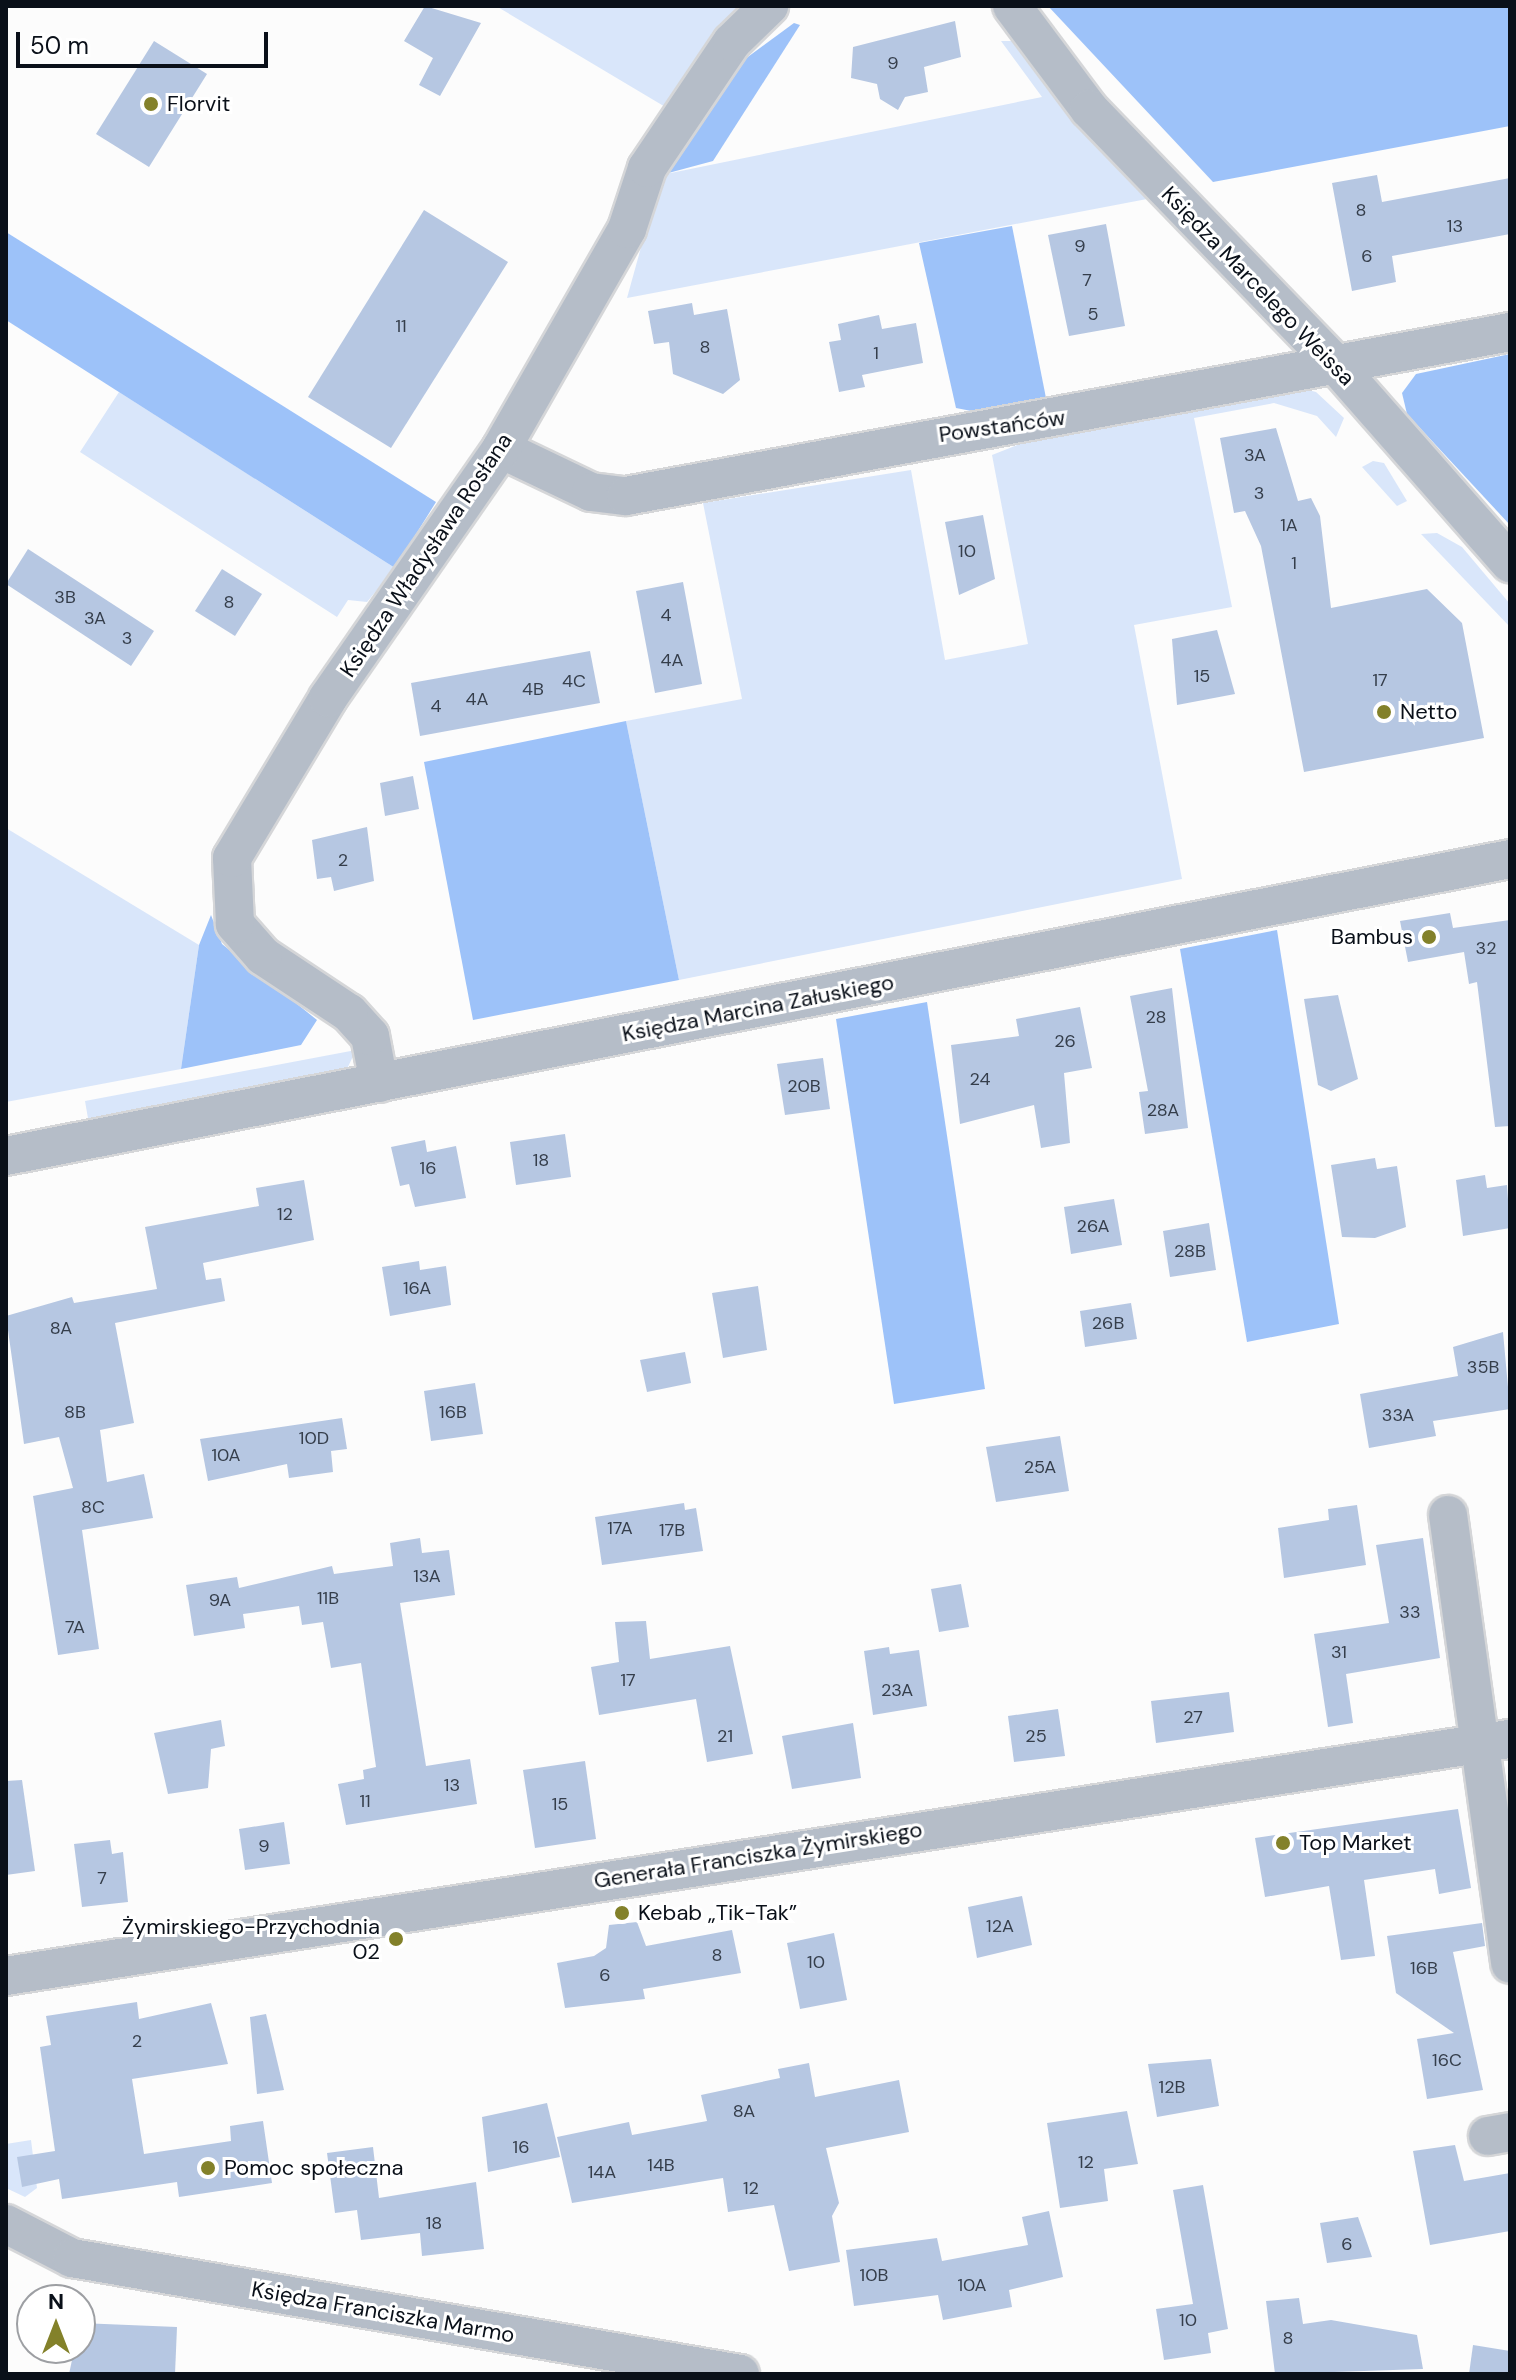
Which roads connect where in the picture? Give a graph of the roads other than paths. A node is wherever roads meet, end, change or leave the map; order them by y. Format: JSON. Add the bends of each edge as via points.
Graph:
{"nodes":[{"id":1,"x":769,"y":6,"type":"edge"},
{"id":2,"x":1012,"y":6,"type":"edge"},
{"id":3,"x":1510,"y":332,"type":"edge"},
{"id":4,"x":1336,"y":365,"type":"junction"},
{"id":5,"x":501,"y":449,"type":"junction"},
{"id":6,"x":1510,"y":563,"type":"edge"},
{"id":7,"x":1510,"y":859,"type":"edge"},
{"id":8,"x":379,"y":1083,"type":"junction"},
{"id":9,"x":6,"y":1156,"type":"edge"},
{"id":10,"x":1448,"y":1515,"type":"dead end"},
{"id":11,"x":1496,"y":1741,"type":"edge"},
{"id":12,"x":1510,"y":1964,"type":"edge"},
{"id":13,"x":6,"y":1976,"type":"edge"},
{"id":14,"x":18,"y":2232,"type":"edge"},
{"id":15,"x":740,"y":2374,"type":"edge"}],
"edges":[{"from":1,"to":5,"type":"street","name":"Księdza Władysława Rosłana","via":[[732,42],[647,168],[627,229]]},
{"from":2,"to":4,"type":"street","name":"Księdza Marcelego Weissa","via":[[1089,109]]},
{"from":3,"to":4,"type":"street","name":"Powstańców"},
{"from":4,"to":5,"type":"street","name":"Powstańców","via":[[626,496],[591,492]]},
{"from":4,"to":6,"type":"street","name":"Księdza Marcelego Weissa"},
{"from":5,"to":8,"type":"street","name":"Księdza Władysława Rosłana","via":[[328,698],[232,858],[235,924],[263,956],[370,1036]]},
{"from":7,"to":8,"type":"street","name":"Księdza Marcina Załuskiego"},
{"from":8,"to":9,"type":"street","name":"Księdza Marcina Załuskiego"},
{"from":10,"to":11,"type":"street"},
{"from":11,"to":12,"type":"street","via":[[1479,1764]]},
{"from":11,"to":13,"type":"street","name":"Generała Franciszka Żymirskiego"},
{"from":14,"to":15,"type":"street","name":"Księdza Franciszka Marmo","via":[[72,2258]]}]}
